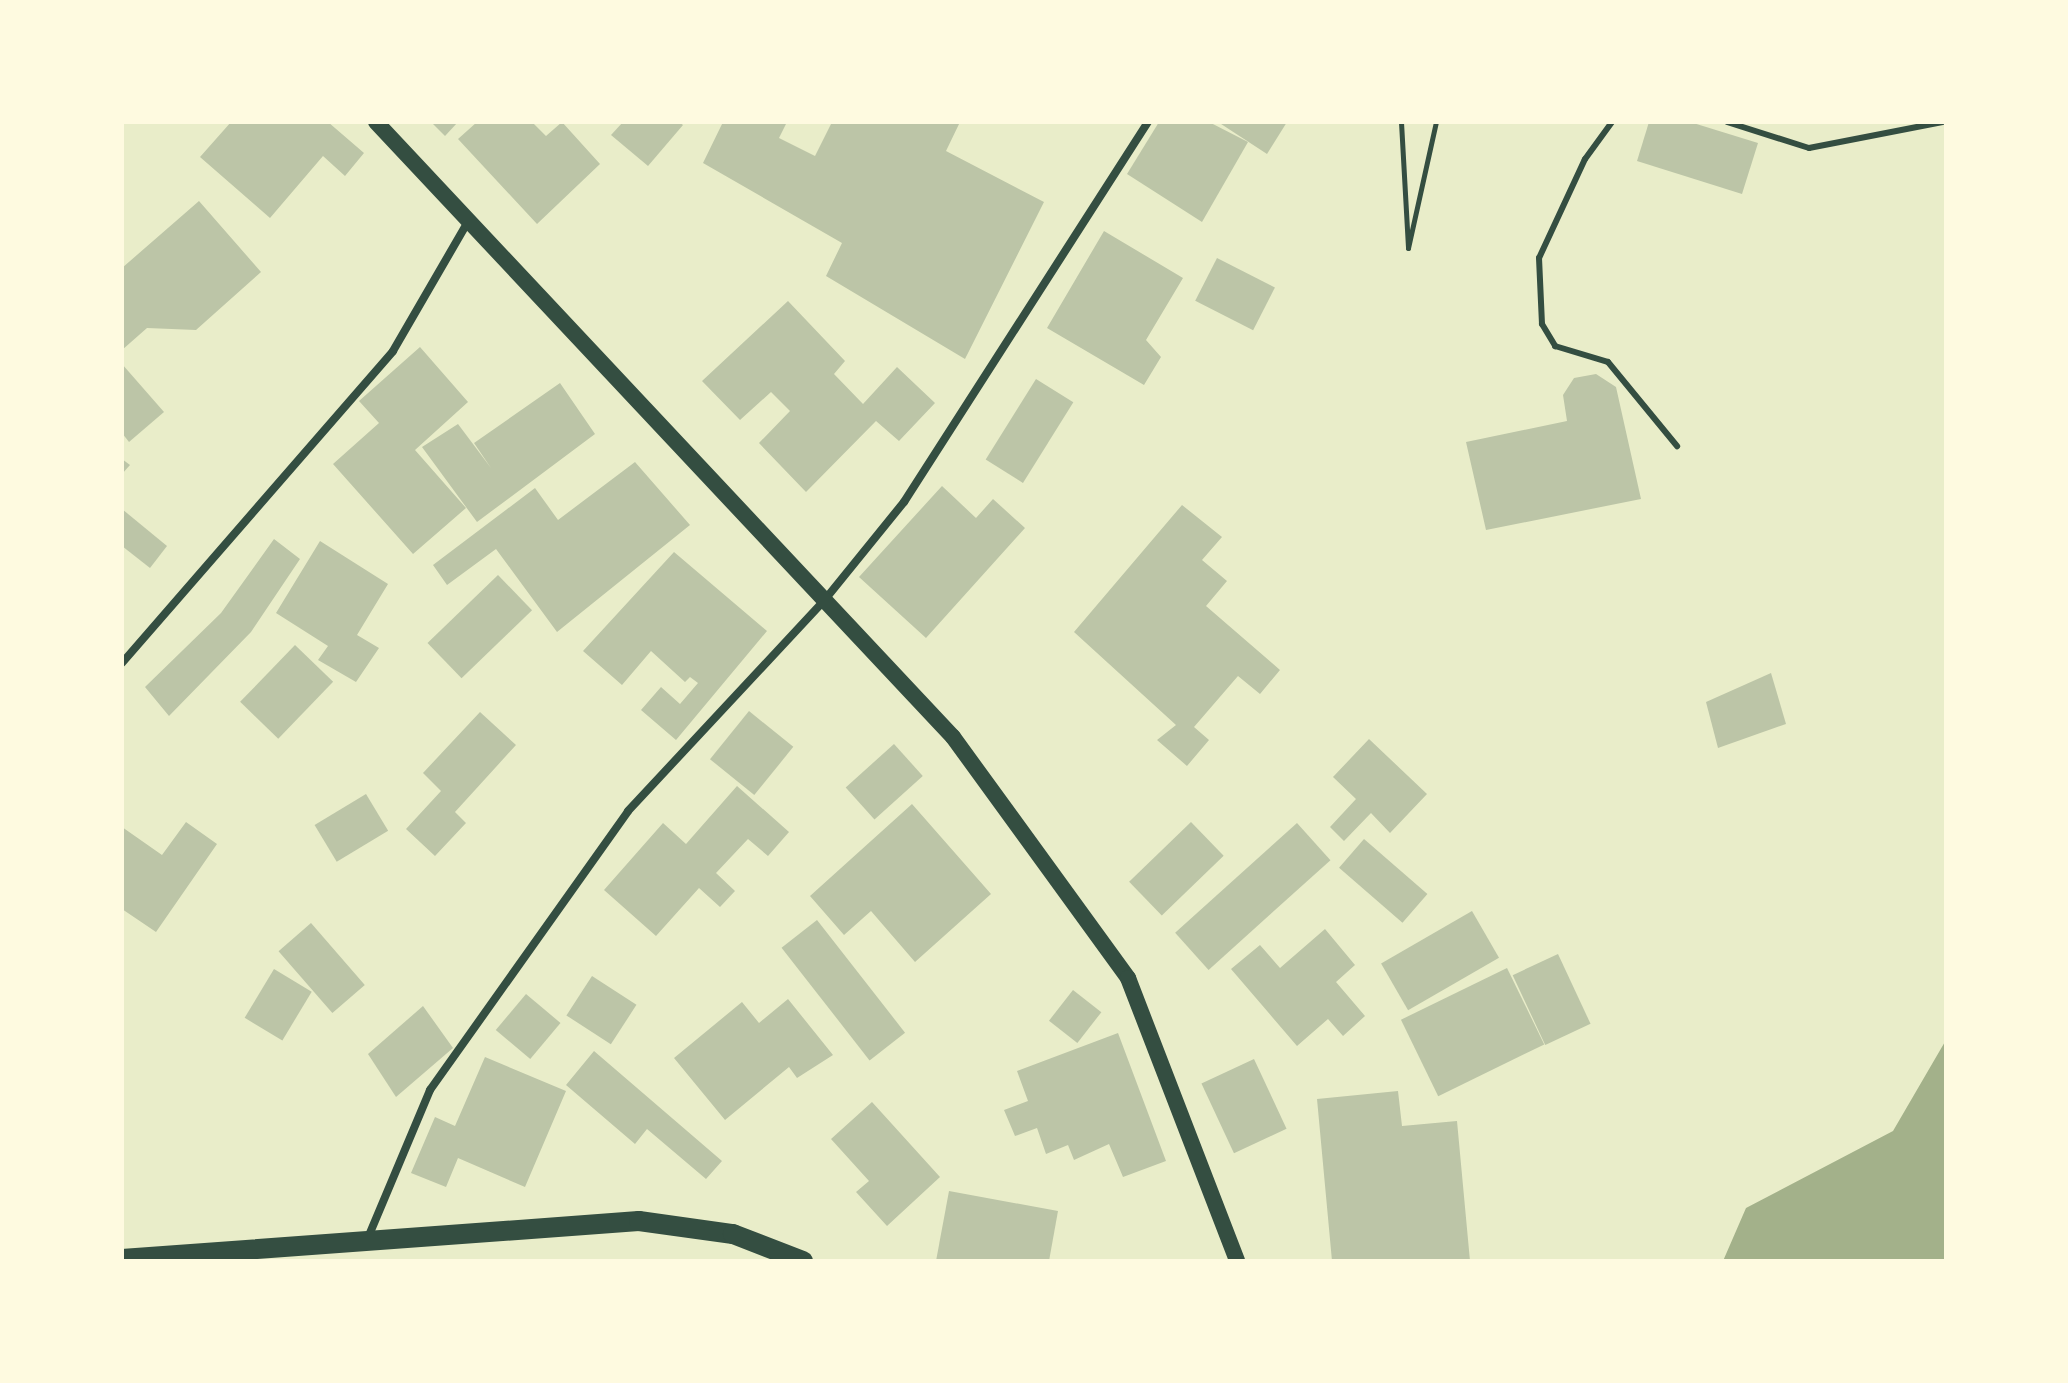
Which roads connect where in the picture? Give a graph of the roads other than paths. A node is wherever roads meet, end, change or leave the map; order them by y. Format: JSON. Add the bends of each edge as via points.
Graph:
{"nodes":[{"id":1,"x":376,"y":122,"type":"edge"},
{"id":2,"x":1148,"y":122,"type":"edge"},
{"id":3,"x":1612,"y":122,"type":"edge"},
{"id":4,"x":1727,"y":122,"type":"edge"},
{"id":5,"x":1943,"y":122,"type":"edge"},
{"id":6,"x":470,"y":218,"type":"junction"},
{"id":7,"x":1677,"y":446,"type":"dead end"},
{"id":8,"x":823,"y":602,"type":"junction"},
{"id":9,"x":122,"y":663,"type":"edge"},
{"id":10,"x":366,"y":1241,"type":"junction"},
{"id":11,"x":122,"y":1259,"type":"edge"},
{"id":12,"x":803,"y":1261,"type":"edge"},
{"id":13,"x":1237,"y":1261,"type":"edge"}],
"edges":[{"from":1,"to":6,"type":"main road"},
{"from":2,"to":8,"type":"street","via":[[904,502]]},
{"from":3,"to":7,"type":"lane","via":[[1585,159],[1539,258],[1542,324],[1555,346],[1608,362]]},
{"from":4,"to":5,"type":"lane","via":[[1809,148]]},
{"from":6,"to":8,"type":"main road"},
{"from":6,"to":9,"type":"street","via":[[393,351]]},
{"from":8,"to":10,"type":"street","via":[[628,811],[430,1090]]},
{"from":8,"to":13,"type":"main road","via":[[953,737],[1128,978]]},
{"from":10,"to":11,"type":"main road"},
{"from":10,"to":12,"type":"main road","via":[[639,1221],[733,1234]]}]}
